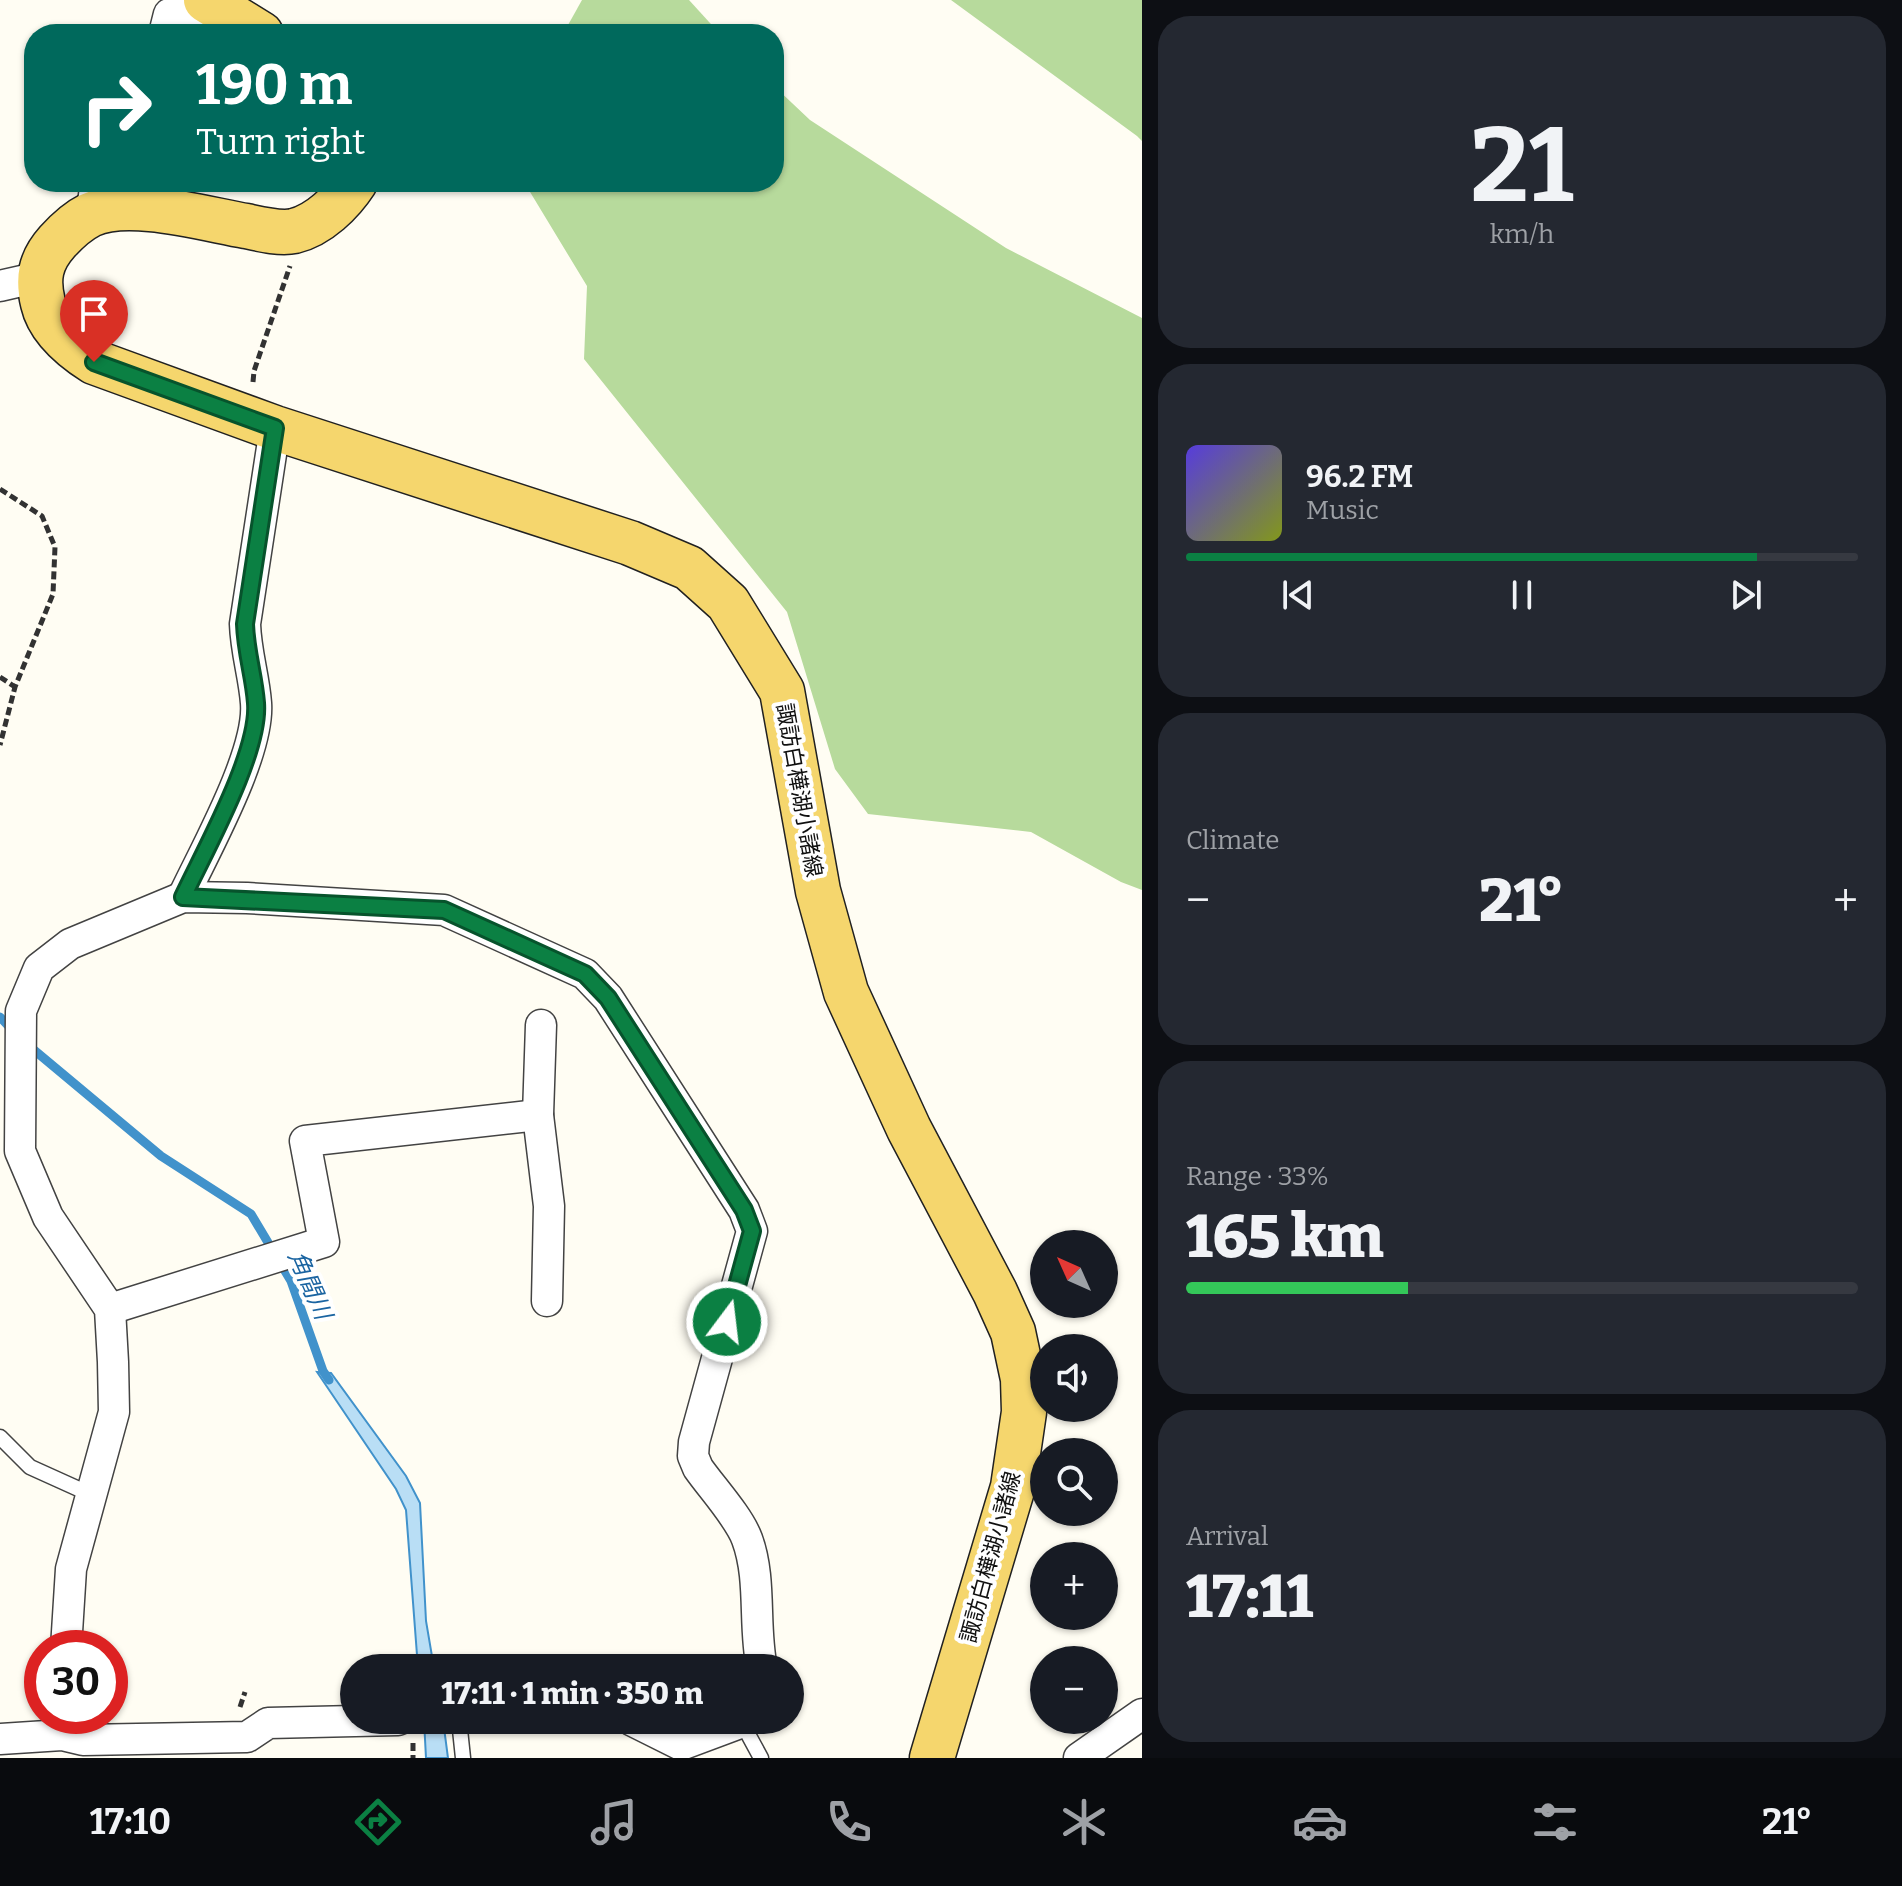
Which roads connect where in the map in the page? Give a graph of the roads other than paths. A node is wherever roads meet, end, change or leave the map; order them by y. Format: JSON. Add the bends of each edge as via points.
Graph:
{"nodes":[{"id":1,"x":208,"y":2,"type":"edge"},
{"id":2,"x":166,"y":24,"type":"edge"},
{"id":3,"x":244,"y":24,"type":"edge"},
{"id":4,"x":347,"y":192,"type":"edge"},
{"id":5,"x":93,"y":198,"type":"edge"},
{"id":6,"x":19,"y":281,"type":"edge"},
{"id":7,"x":263,"y":423,"type":"junction"},
{"id":8,"x":183,"y":897,"type":"junction"},
{"id":9,"x":541,"y":1025,"type":"dead end"},
{"id":10,"x":14,"y":1058,"type":"edge"},
{"id":11,"x":538,"y":1115,"type":"junction"},
{"id":12,"x":547,"y":1301,"type":"dead end"},
{"id":13,"x":110,"y":1309,"type":"junction"},
{"id":14,"x":0,"y":1437,"type":"edge"},
{"id":15,"x":92,"y":1495,"type":"junction"},
{"id":16,"x":67,"y":1630,"type":"edge"},
{"id":17,"x":759,"y":1654,"type":"edge"},
{"id":18,"x":1142,"y":1714,"type":"edge"},
{"id":19,"x":340,"y":1721,"type":"edge"},
{"id":20,"x":460,"y":1734,"type":"edge"},
{"id":21,"x":652,"y":1734,"type":"edge"},
{"id":22,"x":719,"y":1734,"type":"edge"},
{"id":23,"x":750,"y":1734,"type":"edge"},
{"id":24,"x":73,"y":1737,"type":"edge"},
{"id":25,"x":0,"y":1739,"type":"edge"},
{"id":26,"x":680,"y":1752,"type":"edge"},
{"id":27,"x":463,"y":1758,"type":"edge"},
{"id":28,"x":761,"y":1758,"type":"edge"},
{"id":29,"x":932,"y":1758,"type":"edge"},
{"id":30,"x":1079,"y":1758,"type":"edge"}],
"edges":[{"from":1,"to":2,"type":"street","via":[[194,12],[169,14]]},
{"from":1,"to":3,"type":"main road"},
{"from":4,"to":5,"type":"main road","name":"諏訪白樺湖小諸線","via":[[336,207],[294,231],[118,210]]},
{"from":5,"to":6,"type":"main road","name":"諏訪白樺湖小諸線"},
{"from":6,"to":7,"type":"main road","name":"諏訪白樺湖小諸線","via":[[44,307],[56,330],[94,362]]},
{"from":7,"to":8,"type":"street","via":[[245,624],[254,723],[243,765]]},
{"from":7,"to":29,"type":"main road","name":"諏訪白樺湖小諸線","via":[[630,543],[689,568],[728,603],[782,691],[818,891],[846,992],[909,1129],[995,1292],[1013,1332],[1023,1379],[1024,1412],[1013,1487]]},
{"from":8,"to":10,"type":"street","via":[[70,944],[39,968],[21,1015]]},
{"from":8,"to":17,"type":"street","via":[[444,910],[585,974],[608,998],[744,1210],[752,1231],[693,1456],[746,1536]]},
{"from":9,"to":11,"type":"street"},
{"from":10,"to":13,"type":"street","via":[[23,1162],[48,1217]]},
{"from":11,"to":12,"type":"street","via":[[549,1206]]},
{"from":11,"to":13,"type":"street","via":[[305,1141],[324,1242]]},
{"from":13,"to":15,"type":"street","via":[[114,1412]]},
{"from":14,"to":15,"type":"lane","via":[[30,1467]]},
{"from":15,"to":16,"type":"street","via":[[71,1569]]},
{"from":18,"to":30,"type":"street"},
{"from":19,"to":24,"type":"street","via":[[268,1723],[247,1737]]},
{"from":20,"to":27,"type":"lane"},
{"from":21,"to":26,"type":"street"},
{"from":22,"to":26,"type":"street"},
{"from":23,"to":28,"type":"lane"},
{"from":24,"to":25,"type":"street"}]}
